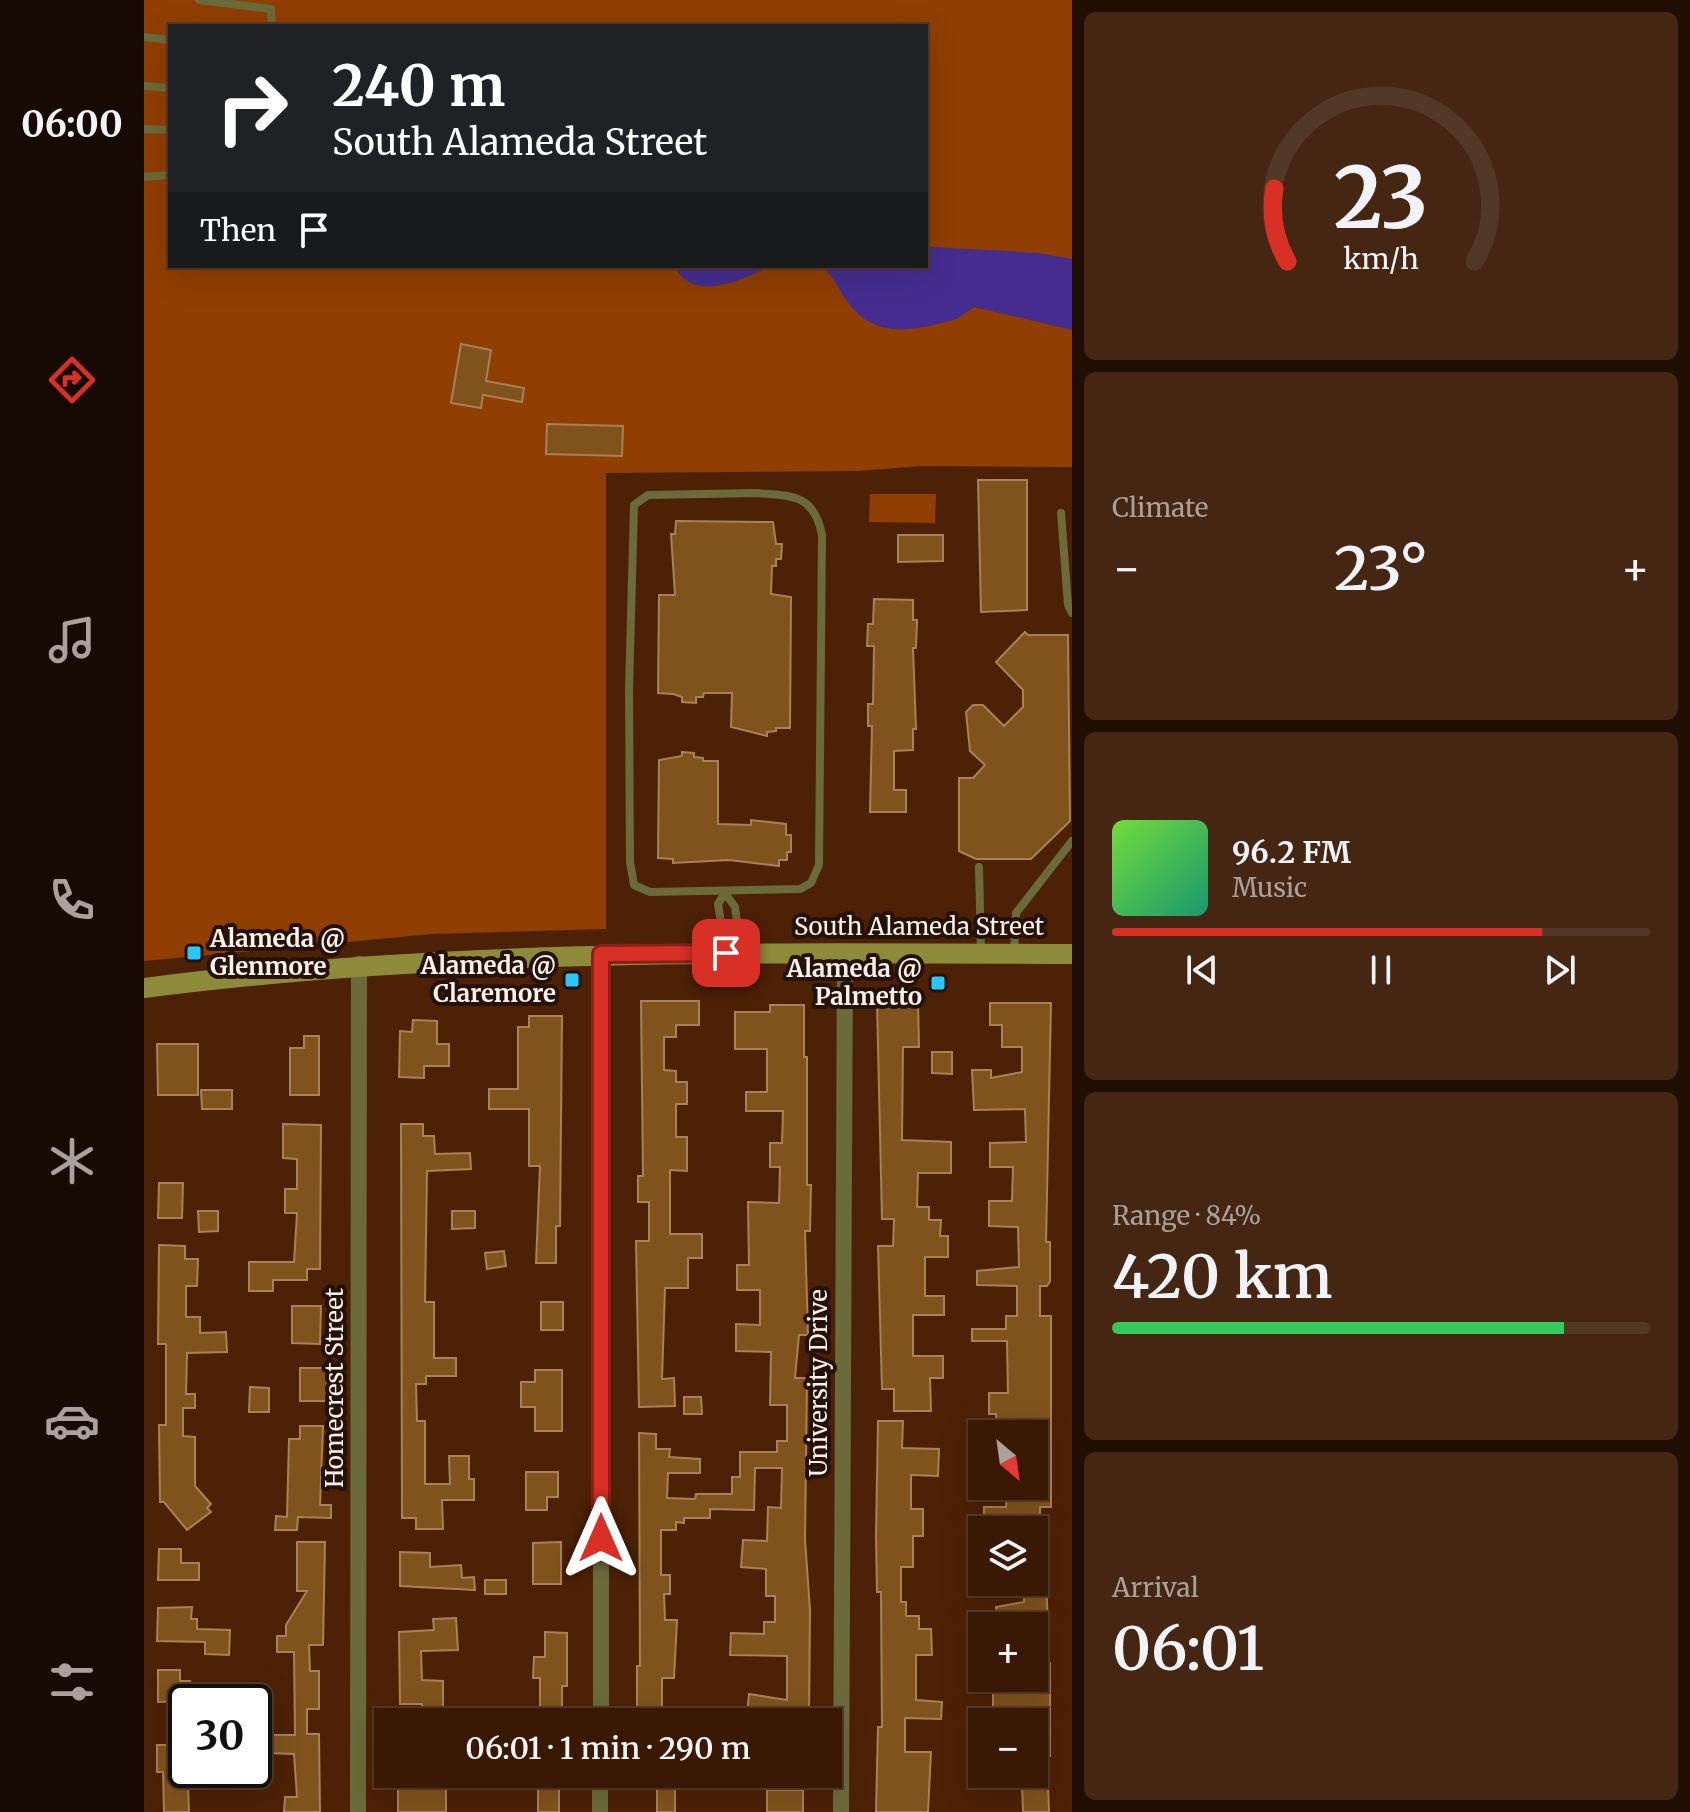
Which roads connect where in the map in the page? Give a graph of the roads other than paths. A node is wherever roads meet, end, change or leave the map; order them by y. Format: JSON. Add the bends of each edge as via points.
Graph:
{"nodes":[{"id":1,"x":199,"y":0,"type":"edge"},
{"id":2,"x":272,"y":24,"type":"edge"},
{"id":3,"x":144,"y":37,"type":"edge"},
{"id":4,"x":168,"y":40,"type":"edge"},
{"id":5,"x":144,"y":86,"type":"edge"},
{"id":6,"x":168,"y":88,"type":"edge"},
{"id":7,"x":144,"y":129,"type":"edge"},
{"id":8,"x":168,"y":130,"type":"edge"},
{"id":9,"x":168,"y":175,"type":"edge"},
{"id":10,"x":144,"y":177,"type":"edge"},
{"id":11,"x":1061,"y":513,"type":"dead end"},
{"id":12,"x":1072,"y":613,"type":"edge"},
{"id":13,"x":1072,"y":841,"type":"edge"},
{"id":14,"x":979,"y":867,"type":"dead end"},
{"id":15,"x":725,"y":893,"type":"junction"},
{"id":16,"x":734,"y":953,"type":"junction"},
{"id":17,"x":845,"y":953,"type":"junction"},
{"id":18,"x":601,"y":954,"type":"junction"},
{"id":19,"x":981,"y":954,"type":"junction"},
{"id":20,"x":1014,"y":954,"type":"junction"},
{"id":21,"x":1072,"y":954,"type":"edge"},
{"id":22,"x":359,"y":964,"type":"junction"},
{"id":23,"x":144,"y":988,"type":"edge"},
{"id":24,"x":601,"y":1708,"type":"edge"},
{"id":25,"x":600,"y":1788,"type":"edge"},
{"id":26,"x":358,"y":1812,"type":"edge"},
{"id":27,"x":600,"y":1812,"type":"edge"},
{"id":28,"x":841,"y":1812,"type":"edge"}],
"edges":[{"from":1,"to":2,"type":"lane","via":[[271,9]]},
{"from":3,"to":4,"type":"lane"},
{"from":5,"to":6,"type":"lane"},
{"from":7,"to":8,"type":"lane"},
{"from":9,"to":10,"type":"lane"},
{"from":11,"to":12,"type":"lane"},
{"from":13,"to":20,"type":"lane","via":[[1016,913]]},
{"from":14,"to":19,"type":"lane"},
{"from":15,"to":15,"type":"lane","via":[[650,892],[634,885],[629,690],[634,505],[648,495],[798,497],[818,515],[822,535],[819,865],[811,883],[800,889]]},
{"from":15,"to":16,"type":"lane","via":[[735,907]]},
{"from":15,"to":16,"type":"lane","via":[[718,904]]},
{"from":16,"to":17,"type":"main road","name":"South Alameda Street"},
{"from":16,"to":18,"type":"main road","name":"South Alameda Street"},
{"from":17,"to":19,"type":"main road","name":"South Alameda Street"},
{"from":17,"to":28,"type":"street","name":"University Drive"},
{"from":18,"to":22,"type":"main road","name":"South Alameda Street"},
{"from":18,"to":24,"type":"street"},
{"from":19,"to":20,"type":"main road","name":"South Alameda Street"},
{"from":20,"to":21,"type":"main road","name":"South Alameda Street"},
{"from":22,"to":23,"type":"main road","name":"South Alameda Street"},
{"from":22,"to":26,"type":"street","name":"Homecrest Street"},
{"from":25,"to":27,"type":"street"}]}
